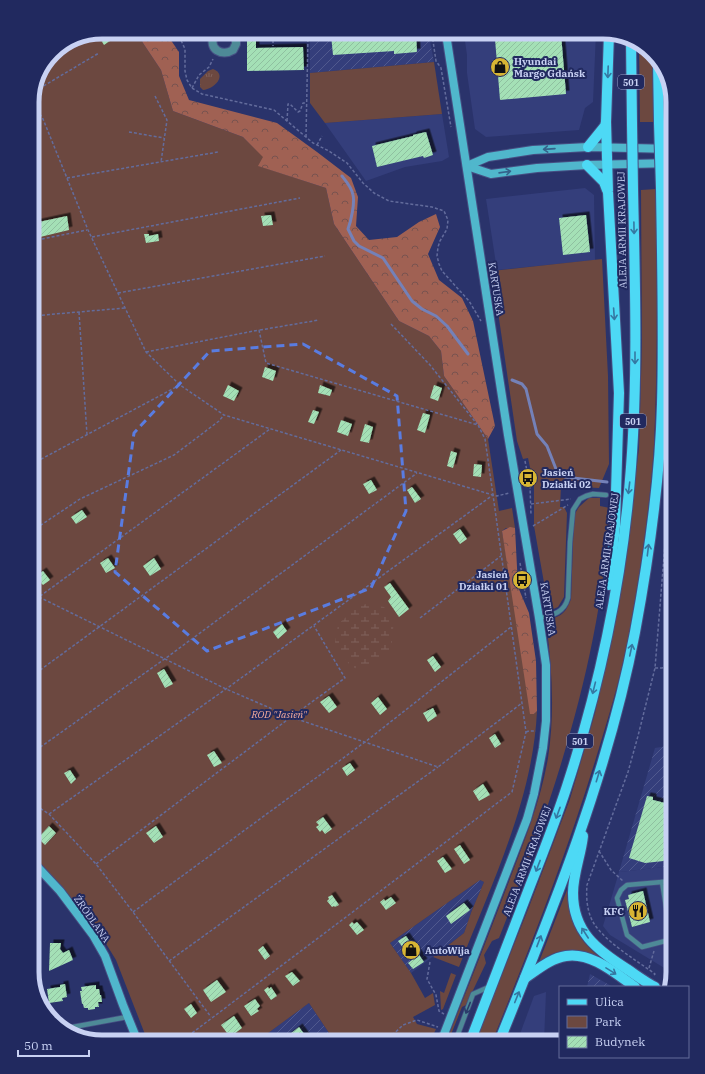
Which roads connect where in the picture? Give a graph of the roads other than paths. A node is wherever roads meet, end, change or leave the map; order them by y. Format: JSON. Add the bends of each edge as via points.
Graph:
{"nodes":[{"id":1,"x":213,"y":39,"type":"edge"},
{"id":2,"x":236,"y":39,"type":"edge"},
{"id":3,"x":447,"y":39,"type":"edge"},
{"id":4,"x":609,"y":39,"type":"edge"},
{"id":5,"x":631,"y":46,"type":"edge"},
{"id":6,"x":658,"y":70,"type":"edge"},
{"id":7,"x":606,"y":122,"type":"junction"},
{"id":8,"x":588,"y":147,"type":"junction"},
{"id":9,"x":607,"y":147,"type":"junction"},
{"id":10,"x":666,"y":149,"type":"edge"},
{"id":11,"x":666,"y":163,"type":"edge"},
{"id":12,"x":607,"y":164,"type":"junction"},
{"id":13,"x":586,"y":165,"type":"junction"},
{"id":14,"x":467,"y":166,"type":"junction"},
{"id":15,"x":608,"y":192,"type":"junction"},
{"id":16,"x":606,"y":495,"type":"dead end"},
{"id":17,"x":539,"y":618,"type":"junction"},
{"id":18,"x":603,"y":650,"type":"junction"},
{"id":19,"x":586,"y":814,"type":"junction"},
{"id":20,"x":39,"y":868,"type":"edge"},
{"id":21,"x":662,"y":882,"type":"junction"},
{"id":22,"x":666,"y":882,"type":"edge"},
{"id":23,"x":666,"y":902,"type":"edge"},
{"id":24,"x":666,"y":941,"type":"edge"},
{"id":25,"x":525,"y":978,"type":"junction"},
{"id":26,"x":653,"y":984,"type":"edge"},
{"id":27,"x":492,"y":985,"type":"junction"},
{"id":28,"x":634,"y":986,"type":"edge"},
{"id":29,"x":127,"y":1017,"type":"junction"},
{"id":30,"x":72,"y":1027,"type":"edge"},
{"id":31,"x":135,"y":1035,"type":"edge"},
{"id":32,"x":443,"y":1035,"type":"edge"},
{"id":33,"x":458,"y":1035,"type":"edge"},
{"id":34,"x":473,"y":1035,"type":"edge"},
{"id":35,"x":502,"y":1035,"type":"edge"}],
"edges":[{"from":1,"to":2,"type":"street","via":[[214,46],[220,53],[225,53],[233,50]]},
{"from":3,"to":14,"type":"street","name":"KARTUSKA"},
{"from":4,"to":7,"type":"main road","one_way":true},
{"from":5,"to":18,"type":"main road","name":"ALEJA ARMII KRAJOWEJ","number":"501","one_way":true,"bridge":true,"via":[[635,392],[624,532]]},
{"from":19,"to":6,"type":"main road","number":"501","one_way":true,"bridge":true,"via":[[617,710],[630,655],[645,573],[654,503],[662,405]]},
{"from":7,"to":8,"type":"main road"},
{"from":7,"to":9,"type":"main road"},
{"from":8,"to":9,"type":"street"},
{"from":8,"to":14,"type":"street","one_way":true,"via":[[533,150],[488,157]]},
{"from":9,"to":10,"type":"street"},
{"from":9,"to":12,"type":"main road"},
{"from":11,"to":12,"type":"street"},
{"from":12,"to":13,"type":"street"},
{"from":12,"to":15,"type":"main road"},
{"from":14,"to":13,"type":"street","one_way":true,"via":[[491,174]]},
{"from":13,"to":15,"type":"main road","via":[[604,182]]},
{"from":14,"to":17,"type":"street","name":"KARTUSKA"},
{"from":15,"to":18,"type":"main road","one_way":true,"via":[[619,393],[615,526]]},
{"from":16,"to":17,"type":"lane","via":[[593,494],[580,499],[576,504],[572,517],[567,604],[559,612]]},
{"from":17,"to":32,"type":"street","name":"KARTUSKA","via":[[546,665],[546,699],[543,748],[537,780],[527,819]]},
{"from":18,"to":27,"type":"main road","name":"ALEJA ARMII KRAJOWEJ","number":"501","one_way":true,"via":[[589,712],[567,787]]},
{"from":25,"to":19,"type":"main road","number":"501","one_way":true},
{"from":26,"to":19,"type":"main road","one_way":true,"via":[[612,960],[583,933],[574,908],[573,893]]},
{"from":20,"to":29,"type":"street","name":"ŹRÓDLANA","via":[[60,891],[93,935],[105,956]]},
{"from":21,"to":22,"type":"lane"},
{"from":21,"to":23,"type":"lane"},
{"from":21,"to":24,"type":"lane","via":[[627,885],[621,890],[618,898],[627,935],[642,947]]},
{"from":25,"to":28,"type":"main road","one_way":true,"via":[[549,963],[566,956],[576,956],[598,962]]},
{"from":35,"to":25,"type":"main road","number":"501","one_way":true},
{"from":27,"to":33,"type":"lane","one_way":true,"via":[[474,994]]},
{"from":27,"to":34,"type":"main road","name":"ALEJA ARMII KRAJOWEJ","number":"501"},
{"from":29,"to":30,"type":"lane"},
{"from":29,"to":31,"type":"street","name":"ŹRÓDLANA"}]}
